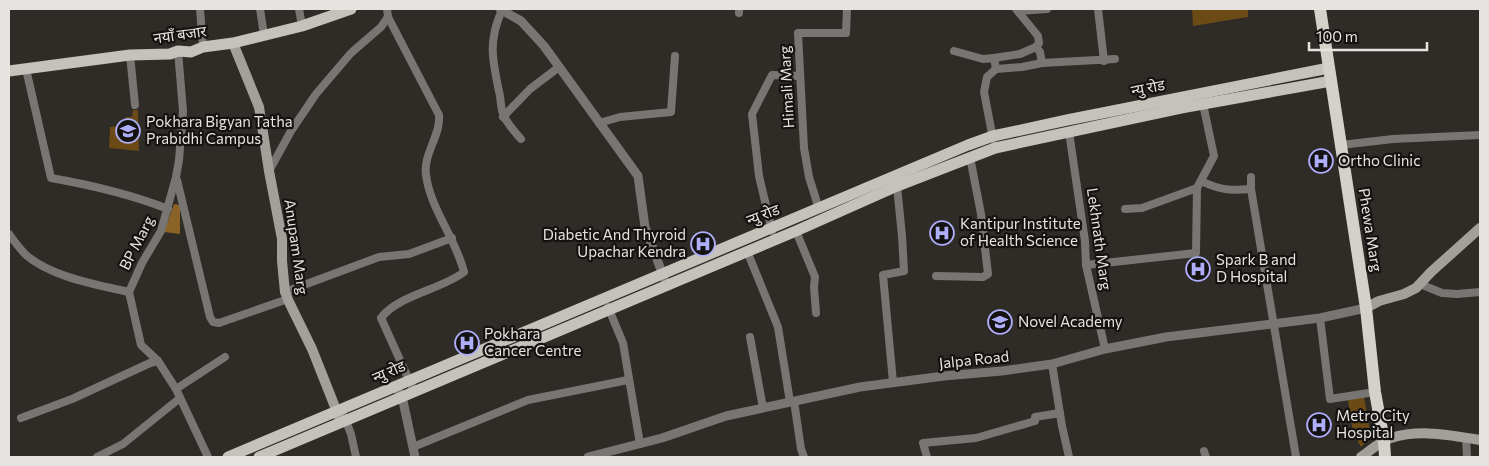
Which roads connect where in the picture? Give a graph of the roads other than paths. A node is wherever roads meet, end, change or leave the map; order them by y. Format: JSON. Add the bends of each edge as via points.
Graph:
{"nodes":[{"id":1,"x":200,"y":9,"type":"edge"},
{"id":2,"x":260,"y":9,"type":"edge"},
{"id":3,"x":299,"y":9,"type":"edge"},
{"id":4,"x":352,"y":9,"type":"edge"},
{"id":5,"x":501,"y":9,"type":"edge"},
{"id":6,"x":847,"y":9,"type":"edge"},
{"id":7,"x":1047,"y":9,"type":"edge"},
{"id":8,"x":1098,"y":9,"type":"edge"},
{"id":9,"x":1320,"y":9,"type":"edge"},
{"id":10,"x":1017,"y":10,"type":"edge"},
{"id":11,"x":388,"y":13,"type":"edge"},
{"id":12,"x":302,"y":26,"type":"junction"},
{"id":13,"x":264,"y":35,"type":"junction"},
{"id":14,"x":233,"y":43,"type":"junction"},
{"id":15,"x":203,"y":47,"type":"junction"},
{"id":16,"x":1036,"y":47,"type":"junction"},
{"id":17,"x":178,"y":51,"type":"junction"},
{"id":18,"x":954,"y":52,"type":"dead end"},
{"id":19,"x":130,"y":55,"type":"junction"},
{"id":20,"x":675,"y":56,"type":"dead end"},
{"id":21,"x":994,"y":58,"type":"junction"},
{"id":22,"x":1115,"y":59,"type":"dead end"},
{"id":23,"x":1104,"y":60,"type":"junction"},
{"id":24,"x":1042,"y":62,"type":"junction"},
{"id":25,"x":560,"y":67,"type":"junction"},
{"id":26,"x":26,"y":68,"type":"junction"},
{"id":27,"x":1329,"y":68,"type":"junction"},
{"id":28,"x":996,"y":69,"type":"junction"},
{"id":29,"x":9,"y":71,"type":"edge"},
{"id":30,"x":800,"y":76,"type":"junction"},
{"id":31,"x":1331,"y":81,"type":"junction"},
{"id":32,"x":1203,"y":104,"type":"junction"},
{"id":33,"x":135,"y":105,"type":"dead end"},
{"id":34,"x":503,"y":117,"type":"junction"},
{"id":35,"x":599,"y":124,"type":"junction"},
{"id":36,"x":1069,"y":132,"type":"junction"},
{"id":37,"x":1480,"y":135,"type":"edge"},
{"id":38,"x":993,"y":136,"type":"junction"},
{"id":39,"x":521,"y":140,"type":"dead end"},
{"id":40,"x":1341,"y":145,"type":"junction"},
{"id":41,"x":995,"y":148,"type":"junction"},
{"id":42,"x":970,"y":157,"type":"junction"},
{"id":43,"x":269,"y":171,"type":"junction"},
{"id":44,"x":176,"y":176,"type":"junction"},
{"id":45,"x":1251,"y":177,"type":"dead end"},
{"id":46,"x":1199,"y":185,"type":"junction"},
{"id":47,"x":897,"y":186,"type":"junction"},
{"id":48,"x":1251,"y":189,"type":"junction"},
{"id":49,"x":819,"y":208,"type":"junction"},
{"id":50,"x":168,"y":209,"type":"junction"},
{"id":51,"x":1125,"y":209,"type":"dead end"},
{"id":52,"x":772,"y":228,"type":"junction"},
{"id":53,"x":1480,"y":228,"type":"edge"},
{"id":54,"x":796,"y":231,"type":"junction"},
{"id":55,"x":9,"y":234,"type":"edge"},
{"id":56,"x":452,"y":238,"type":"junction"},
{"id":57,"x":774,"y":240,"type":"junction"},
{"id":58,"x":747,"y":251,"type":"junction"},
{"id":59,"x":1086,"y":265,"type":"junction"},
{"id":60,"x":662,"y":273,"type":"junction"},
{"id":61,"x":936,"y":276,"type":"dead end"},
{"id":62,"x":1420,"y":284,"type":"junction"},
{"id":63,"x":666,"y":285,"type":"junction"},
{"id":64,"x":129,"y":292,"type":"junction"},
{"id":65,"x":1480,"y":292,"type":"edge"},
{"id":66,"x":286,"y":295,"type":"junction"},
{"id":67,"x":606,"y":304,"type":"junction"},
{"id":68,"x":1366,"y":308,"type":"junction"},
{"id":69,"x":816,"y":313,"type":"dead end"},
{"id":70,"x":1320,"y":318,"type":"junction"},
{"id":71,"x":1273,"y":324,"type":"junction"},
{"id":72,"x":750,"y":337,"type":"dead end"},
{"id":73,"x":1105,"y":349,"type":"junction"},
{"id":74,"x":225,"y":356,"type":"dead end"},
{"id":75,"x":158,"y":361,"type":"junction"},
{"id":76,"x":1052,"y":364,"type":"junction"},
{"id":77,"x":628,"y":380,"type":"junction"},
{"id":78,"x":893,"y":382,"type":"junction"},
{"id":79,"x":396,"y":386,"type":"junction"},
{"id":80,"x":411,"y":386,"type":"junction"},
{"id":81,"x":176,"y":389,"type":"junction"},
{"id":82,"x":1375,"y":392,"type":"junction"},
{"id":83,"x":401,"y":396,"type":"junction"},
{"id":84,"x":180,"y":398,"type":"junction"},
{"id":85,"x":792,"y":402,"type":"junction"},
{"id":86,"x":763,"y":408,"type":"junction"},
{"id":87,"x":1060,"y":412,"type":"junction"},
{"id":88,"x":341,"y":415,"type":"junction"},
{"id":89,"x":21,"y":418,"type":"dead end"},
{"id":90,"x":1466,"y":438,"type":"junction"},
{"id":91,"x":1480,"y":440,"type":"edge"},
{"id":92,"x":1384,"y":441,"type":"junction"},
{"id":93,"x":640,"y":444,"type":"junction"},
{"id":94,"x":412,"y":447,"type":"junction"},
{"id":95,"x":97,"y":457,"type":"edge"},
{"id":96,"x":208,"y":457,"type":"edge"},
{"id":97,"x":228,"y":457,"type":"edge"},
{"id":98,"x":259,"y":457,"type":"edge"},
{"id":99,"x":356,"y":457,"type":"edge"},
{"id":100,"x":415,"y":457,"type":"edge"},
{"id":101,"x":588,"y":457,"type":"edge"},
{"id":102,"x":804,"y":457,"type":"edge"},
{"id":103,"x":927,"y":457,"type":"edge"},
{"id":104,"x":1069,"y":457,"type":"edge"},
{"id":105,"x":1296,"y":457,"type":"edge"},
{"id":106,"x":1361,"y":457,"type":"edge"},
{"id":107,"x":1385,"y":457,"type":"edge"},
{"id":108,"x":1467,"y":457,"type":"edge"}],
"edges":[{"from":1,"to":15,"type":"street"},
{"from":2,"to":13,"type":"street"},
{"from":3,"to":12,"type":"street"},
{"from":4,"to":12,"type":"main road","name":"नयाँ बजार"},
{"from":5,"to":25,"type":"street","via":[[533,32]]},
{"from":5,"to":34,"type":"street","via":[[492,38],[492,54]]},
{"from":6,"to":30,"type":"street","name":"Himali Marg","via":[[846,33],[798,33]]},
{"from":7,"to":10,"type":"street"},
{"from":8,"to":23,"type":"street"},
{"from":9,"to":27,"type":"highway","name":"Phewa Marg"},
{"from":10,"to":16,"type":"street","via":[[1038,36]]},
{"from":11,"to":43,"type":"street","via":[[381,27],[351,53],[316,94],[290,131]]},
{"from":11,"to":56,"type":"street","via":[[439,115],[425,173],[430,193]]},
{"from":12,"to":13,"type":"main road","name":"नयाँ बजार"},
{"from":13,"to":14,"type":"main road","name":"नयाँ बजार"},
{"from":14,"to":15,"type":"main road","name":"नयाँ बजार"},
{"from":14,"to":43,"type":"main road","name":"Anupam Marg","via":[[259,107]]},
{"from":15,"to":17,"type":"main road","name":"नयाँ बजार","via":[[191,52]]},
{"from":16,"to":21,"type":"street","via":[[1020,54]]},
{"from":16,"to":24,"type":"street"},
{"from":17,"to":19,"type":"main road","name":"नयाँ बजार"},
{"from":17,"to":44,"type":"street","name":"BP Marg","via":[[183,112]]},
{"from":18,"to":21,"type":"street","via":[[983,59]]},
{"from":19,"to":26,"type":"main road","name":"नयाँ बजार"},
{"from":19,"to":33,"type":"street"},
{"from":20,"to":35,"type":"street","via":[[671,112],[620,117]]},
{"from":21,"to":28,"type":"street"},
{"from":22,"to":23,"type":"street"},
{"from":23,"to":24,"type":"street"},
{"from":24,"to":28,"type":"street"},
{"from":25,"to":34,"type":"street"},
{"from":25,"to":35,"type":"street"},
{"from":26,"to":29,"type":"main road","name":"नयाँ बजार"},
{"from":26,"to":50,"type":"street","via":[[51,178],[95,185]]},
{"from":27,"to":31,"type":"highway","name":"Phewa Marg"},
{"from":27,"to":38,"type":"main road","name":"न्यु रोड"},
{"from":28,"to":38,"type":"street","via":[[987,77],[984,92]]},
{"from":30,"to":49,"type":"street","name":"Himali Marg","via":[[804,148]]},
{"from":30,"to":52,"type":"street","via":[[772,75],[752,114],[759,176]]},
{"from":31,"to":32,"type":"main road","name":"न्यु रोड"},
{"from":31,"to":40,"type":"highway","name":"Phewa Marg"},
{"from":32,"to":36,"type":"main road","name":"न्यु रोड"},
{"from":32,"to":46,"type":"street","via":[[1214,156]]},
{"from":34,"to":39,"type":"street"},
{"from":35,"to":60,"type":"street","via":[[638,176],[645,227]]},
{"from":36,"to":41,"type":"main road","name":"न्यु रोड"},
{"from":36,"to":59,"type":"street","name":"Lekhnath Marg"},
{"from":37,"to":40,"type":"street"},
{"from":38,"to":41,"type":"street"},
{"from":38,"to":49,"type":"main road","name":"न्यु रोड"},
{"from":40,"to":68,"type":"highway","name":"Phewa Marg"},
{"from":41,"to":42,"type":"main road","name":"न्यु रोड"},
{"from":42,"to":47,"type":"main road","name":"न्यु रोड"},
{"from":42,"to":61,"type":"street","via":[[988,274],[983,277]]},
{"from":43,"to":66,"type":"main road","name":"Anupam Marg","via":[[282,238]]},
{"from":44,"to":50,"type":"street","name":"BP Marg"},
{"from":44,"to":66,"type":"street","via":[[210,317],[214,322],[219,323]]},
{"from":45,"to":48,"type":"street"},
{"from":46,"to":48,"type":"street","via":[[1229,191]]},
{"from":46,"to":51,"type":"street","via":[[1142,208]]},
{"from":46,"to":59,"type":"street","via":[[1196,253]]},
{"from":47,"to":54,"type":"main road","name":"न्यु रोड"},
{"from":47,"to":78,"type":"street","via":[[904,271],[882,275]]},
{"from":48,"to":71,"type":"street"},
{"from":49,"to":52,"type":"main road","name":"न्यु रोड"},
{"from":50,"to":64,"type":"street","name":"BP Marg","via":[[161,231]]},
{"from":52,"to":57,"type":"street"},
{"from":52,"to":60,"type":"main road","name":"न्यु रोड"},
{"from":53,"to":62,"type":"main road"},
{"from":54,"to":57,"type":"main road","name":"न्यु रोड"},
{"from":54,"to":69,"type":"street","via":[[815,277]]},
{"from":55,"to":64,"type":"street","via":[[36,262],[80,280]]},
{"from":56,"to":66,"type":"street","via":[[409,254],[379,257]]},
{"from":56,"to":80,"type":"street","via":[[464,272],[406,300],[381,318]]},
{"from":57,"to":58,"type":"main road","name":"न्यु रोड"},
{"from":58,"to":63,"type":"main road","name":"न्यु रोड"},
{"from":58,"to":85,"type":"street","via":[[778,327]]},
{"from":59,"to":73,"type":"street","name":"Lekhnath Marg"},
{"from":60,"to":63,"type":"street"},
{"from":60,"to":67,"type":"main road","name":"न्यु रोड"},
{"from":62,"to":65,"type":"street","via":[[1442,293]]},
{"from":62,"to":68,"type":"main road","via":[[1404,294]]},
{"from":63,"to":67,"type":"main road","name":"न्यु रोड"},
{"from":64,"to":75,"type":"street","name":"BP Marg","via":[[141,345]]},
{"from":66,"to":88,"type":"main road","name":"Anupam Marg"},
{"from":67,"to":77,"type":"street","via":[[623,343]]},
{"from":67,"to":80,"type":"main road","name":"न्यु रोड"},
{"from":68,"to":70,"type":"street","name":"Jalpa Road"},
{"from":68,"to":82,"type":"highway","name":"Phewa Marg"},
{"from":70,"to":71,"type":"street","name":"Jalpa Road"},
{"from":70,"to":82,"type":"street","via":[[1330,399]]},
{"from":71,"to":73,"type":"street","name":"Jalpa Road","via":[[1166,337]]},
{"from":71,"to":105,"type":"street"},
{"from":72,"to":86,"type":"street"},
{"from":73,"to":76,"type":"street","name":"Jalpa Road"},
{"from":74,"to":81,"type":"street"},
{"from":75,"to":81,"type":"street","name":"BP Marg"},
{"from":75,"to":89,"type":"street"},
{"from":76,"to":78,"type":"street","name":"Jalpa Road"},
{"from":76,"to":87,"type":"street"},
{"from":77,"to":93,"type":"street"},
{"from":77,"to":94,"type":"street","via":[[528,400]]},
{"from":78,"to":85,"type":"street","name":"Jalpa Road"},
{"from":79,"to":80,"type":"main road","name":"न्यु रोड"},
{"from":79,"to":83,"type":"street"},
{"from":79,"to":88,"type":"main road","name":"न्यु रोड"},
{"from":80,"to":83,"type":"main road","name":"न्यु रोड"},
{"from":81,"to":84,"type":"street","name":"BP Marg"},
{"from":82,"to":92,"type":"highway","name":"Phewa Marg"},
{"from":83,"to":88,"type":"main road","name":"न्यु रोड"},
{"from":83,"to":94,"type":"street"},
{"from":84,"to":95,"type":"street","via":[[123,444]]},
{"from":84,"to":96,"type":"street","name":"BP Marg"},
{"from":85,"to":86,"type":"street","name":"Jalpa Road"},
{"from":85,"to":102,"type":"street"},
{"from":86,"to":93,"type":"street","name":"Jalpa Road","via":[[726,416]]},
{"from":87,"to":103,"type":"street","via":[[1035,416],[1035,421],[976,438],[923,443]]},
{"from":87,"to":104,"type":"street"},
{"from":88,"to":97,"type":"main road","name":"न्यु रोड"},
{"from":88,"to":98,"type":"main road","name":"न्यु रोड"},
{"from":88,"to":99,"type":"street","via":[[351,434]]},
{"from":90,"to":91,"type":"main road"},
{"from":90,"to":92,"type":"main road","via":[[1413,433]]},
{"from":90,"to":108,"type":"street"},
{"from":92,"to":106,"type":"main road"},
{"from":92,"to":107,"type":"highway","name":"Phewa Marg"},
{"from":93,"to":101,"type":"street","name":"Jalpa Road"},
{"from":94,"to":100,"type":"street"}]}
